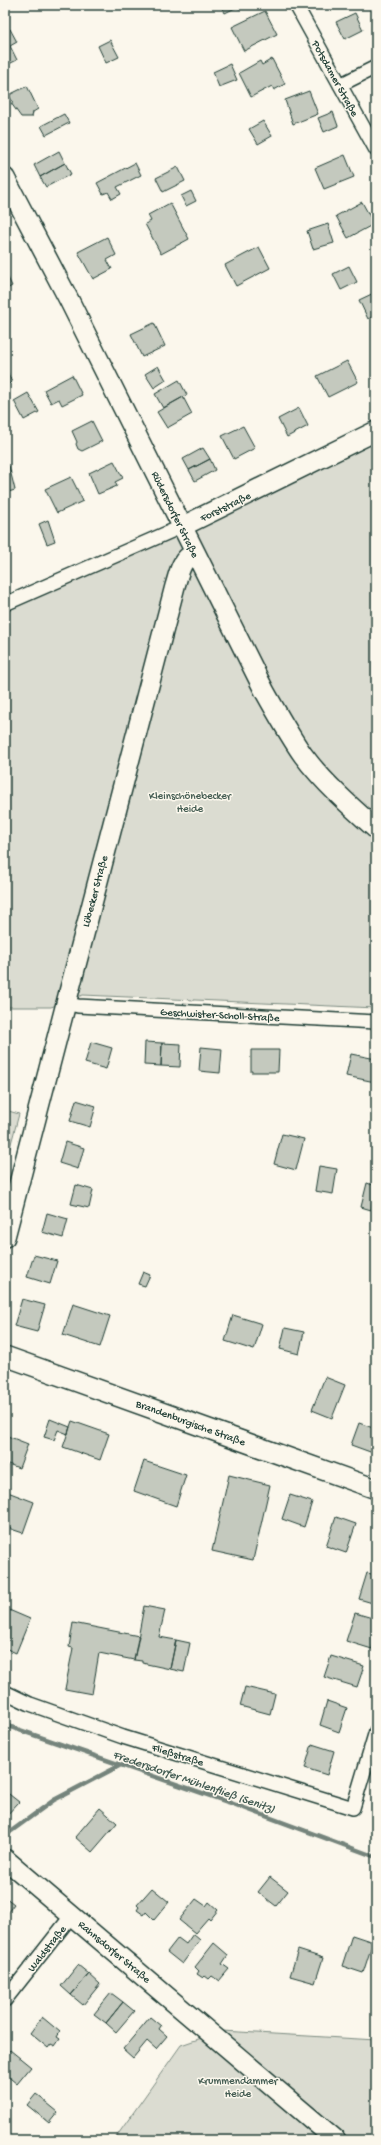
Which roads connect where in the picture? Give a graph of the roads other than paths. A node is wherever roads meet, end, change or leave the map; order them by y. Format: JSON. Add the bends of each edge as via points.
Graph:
{"nodes":[{"id":1,"x":296,"y":5,"type":"edge"},
{"id":2,"x":376,"y":67,"type":"edge"},
{"id":3,"x":340,"y":85,"type":"junction"},
{"id":4,"x":376,"y":150,"type":"edge"},
{"id":5,"x":5,"y":178,"type":"edge"},
{"id":6,"x":376,"y":431,"type":"edge"},
{"id":7,"x":183,"y":526,"type":"junction"},
{"id":8,"x":195,"y":552,"type":"junction"},
{"id":9,"x":5,"y":604,"type":"edge"},
{"id":10,"x":376,"y":829,"type":"edge"},
{"id":11,"x":65,"y":1003,"type":"junction"},
{"id":12,"x":376,"y":1022,"type":"edge"},
{"id":13,"x":5,"y":1237,"type":"edge"},
{"id":14,"x":5,"y":1356,"type":"edge"},
{"id":15,"x":376,"y":1489,"type":"edge"},
{"id":16,"x":5,"y":1692,"type":"edge"},
{"id":17,"x":376,"y":1731,"type":"edge"},
{"id":18,"x":5,"y":1859,"type":"edge"},
{"id":19,"x":72,"y":1915,"type":"junction"},
{"id":20,"x":5,"y":2000,"type":"edge"},
{"id":21,"x":336,"y":2140,"type":"edge"}],
"edges":[{"from":1,"to":3,"type":"street","name":"Potsdamer Straße"},
{"from":2,"to":3,"type":"street"},
{"from":3,"to":4,"type":"street","name":"Potsdamer Straße"},
{"from":5,"to":7,"type":"street","name":"Rüdersdorfer Straße"},
{"from":6,"to":7,"type":"street","name":"Forststraße"},
{"from":7,"to":8,"type":"street","name":"Rüdersdorfer Straße"},
{"from":7,"to":9,"type":"street","name":"Forststraße"},
{"from":8,"to":10,"type":"street","name":"Rüdersdorfer Straße","via":[[286,728],[304,756]]},
{"from":8,"to":11,"type":"street","name":"Lübecker Straße","via":[[186,557],[175,586]]},
{"from":11,"to":12,"type":"street","name":"Geschwister-Scholl-Straße","via":[[78,1006]]},
{"from":11,"to":13,"type":"street","name":"Lübecker Straße"},
{"from":14,"to":15,"type":"street","name":"Brandenburgische Straße"},
{"from":16,"to":17,"type":"street","name":"Fließstraße","via":[[30,1704],[123,1737],[353,1808]]},
{"from":18,"to":19,"type":"street","name":"Rahnsdorfer Straße"},
{"from":19,"to":20,"type":"street","name":"Waldstraße"},
{"from":19,"to":21,"type":"street","name":"Rahnsdorfer Straße"}]}
